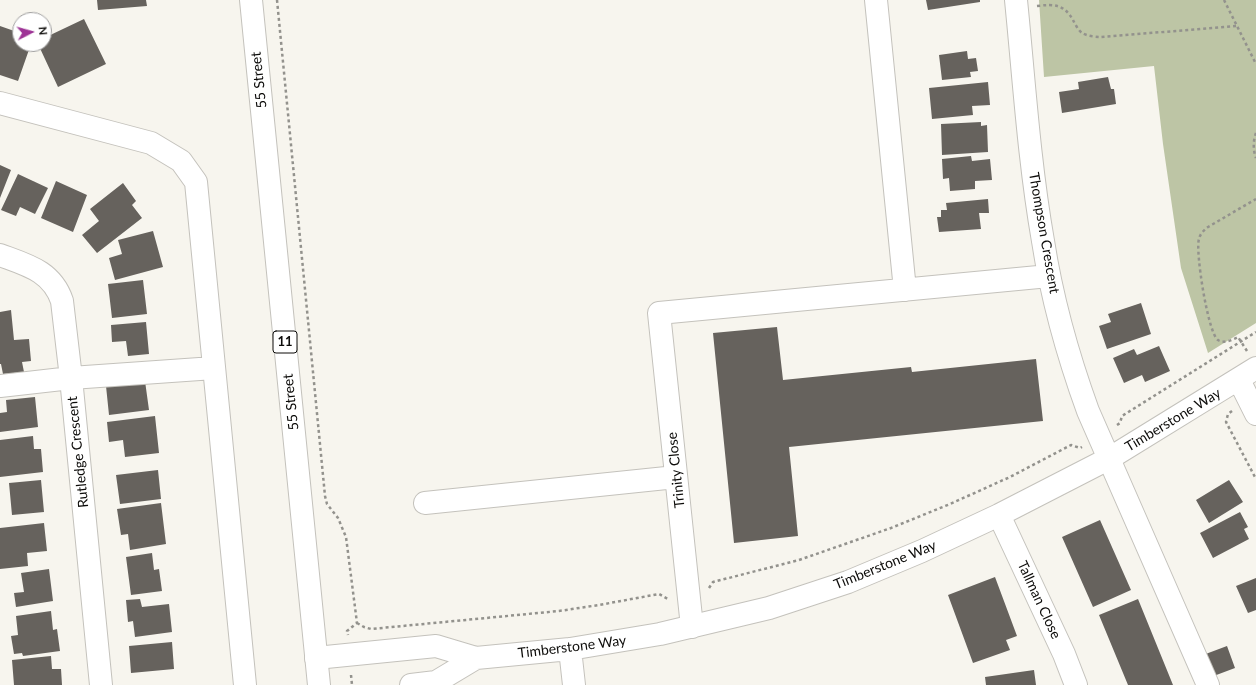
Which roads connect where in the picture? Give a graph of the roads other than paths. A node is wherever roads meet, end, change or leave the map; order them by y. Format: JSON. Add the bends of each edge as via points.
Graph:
{"nodes":[{"id":1,"x":252,"y":0,"type":"edge"},
{"id":2,"x":876,"y":0,"type":"edge"},
{"id":3,"x":1016,"y":4,"type":"edge"},
{"id":4,"x":0,"y":103,"type":"edge"},
{"id":5,"x":0,"y":255,"type":"edge"},
{"id":6,"x":1049,"y":276,"type":"junction"},
{"id":7,"x":905,"y":290,"type":"junction"},
{"id":8,"x":1247,"y":367,"type":"edge"},
{"id":9,"x":214,"y":368,"type":"junction"},
{"id":10,"x":71,"y":378,"type":"junction"},
{"id":11,"x":0,"y":386,"type":"edge"},
{"id":12,"x":1256,"y":414,"type":"edge"},
{"id":13,"x":1110,"y":458,"type":"junction"},
{"id":14,"x":676,"y":477,"type":"junction"},
{"id":15,"x":425,"y":503,"type":"dead end"},
{"id":16,"x":999,"y":515,"type":"junction"},
{"id":17,"x":692,"y":627,"type":"junction"},
{"id":18,"x":570,"y":649,"type":"junction"},
{"id":19,"x":316,"y":658,"type":"junction"},
{"id":20,"x":476,"y":658,"type":"junction"},
{"id":21,"x":101,"y":685,"type":"edge"},
{"id":22,"x":245,"y":685,"type":"edge"},
{"id":23,"x":319,"y":685,"type":"edge"},
{"id":24,"x":411,"y":685,"type":"edge"},
{"id":25,"x":574,"y":685,"type":"edge"},
{"id":26,"x":1076,"y":685,"type":"edge"},
{"id":27,"x":1208,"y":685,"type":"edge"}],
"edges":[{"from":1,"to":19,"type":"street","name":"55 Street","number":"11"},
{"from":2,"to":7,"type":"street"},
{"from":3,"to":6,"type":"street","name":"Thompson Crescent","via":[[1032,169]]},
{"from":4,"to":9,"type":"street","via":[[151,142],[181,161],[196,182]]},
{"from":5,"to":10,"type":"street","name":"Rutledge Crescent","via":[[31,266],[54,284],[64,311]]},
{"from":6,"to":7,"type":"street"},
{"from":6,"to":13,"type":"street","name":"Thompson Crescent","via":[[1076,379]]},
{"from":7,"to":14,"type":"street","name":"Trinity Close","via":[[659,313]]},
{"from":8,"to":12,"type":"street"},
{"from":8,"to":13,"type":"street","name":"Timberstone Way"},
{"from":9,"to":10,"type":"street"},
{"from":9,"to":22,"type":"street"},
{"from":10,"to":11,"type":"street"},
{"from":10,"to":21,"type":"street","name":"Rutledge Crescent"},
{"from":13,"to":16,"type":"street","name":"Timberstone Way"},
{"from":13,"to":27,"type":"street","name":"Thompson Crescent"},
{"from":14,"to":15,"type":"street"},
{"from":14,"to":17,"type":"street","name":"Trinity Close"},
{"from":16,"to":17,"type":"street","name":"Timberstone Way","via":[[848,582],[769,608]]},
{"from":16,"to":26,"type":"street","name":"Tallman Close"},
{"from":17,"to":18,"type":"street","name":"Timberstone Way"},
{"from":18,"to":20,"type":"street","name":"Timberstone Way"},
{"from":18,"to":25,"type":"street"},
{"from":19,"to":20,"type":"street","name":"Timberstone Way","via":[[436,646]]},
{"from":19,"to":23,"type":"street","name":"55 Street","number":"11"},
{"from":20,"to":24,"type":"street","name":"Timberstone Way","via":[[436,682]]}]}
